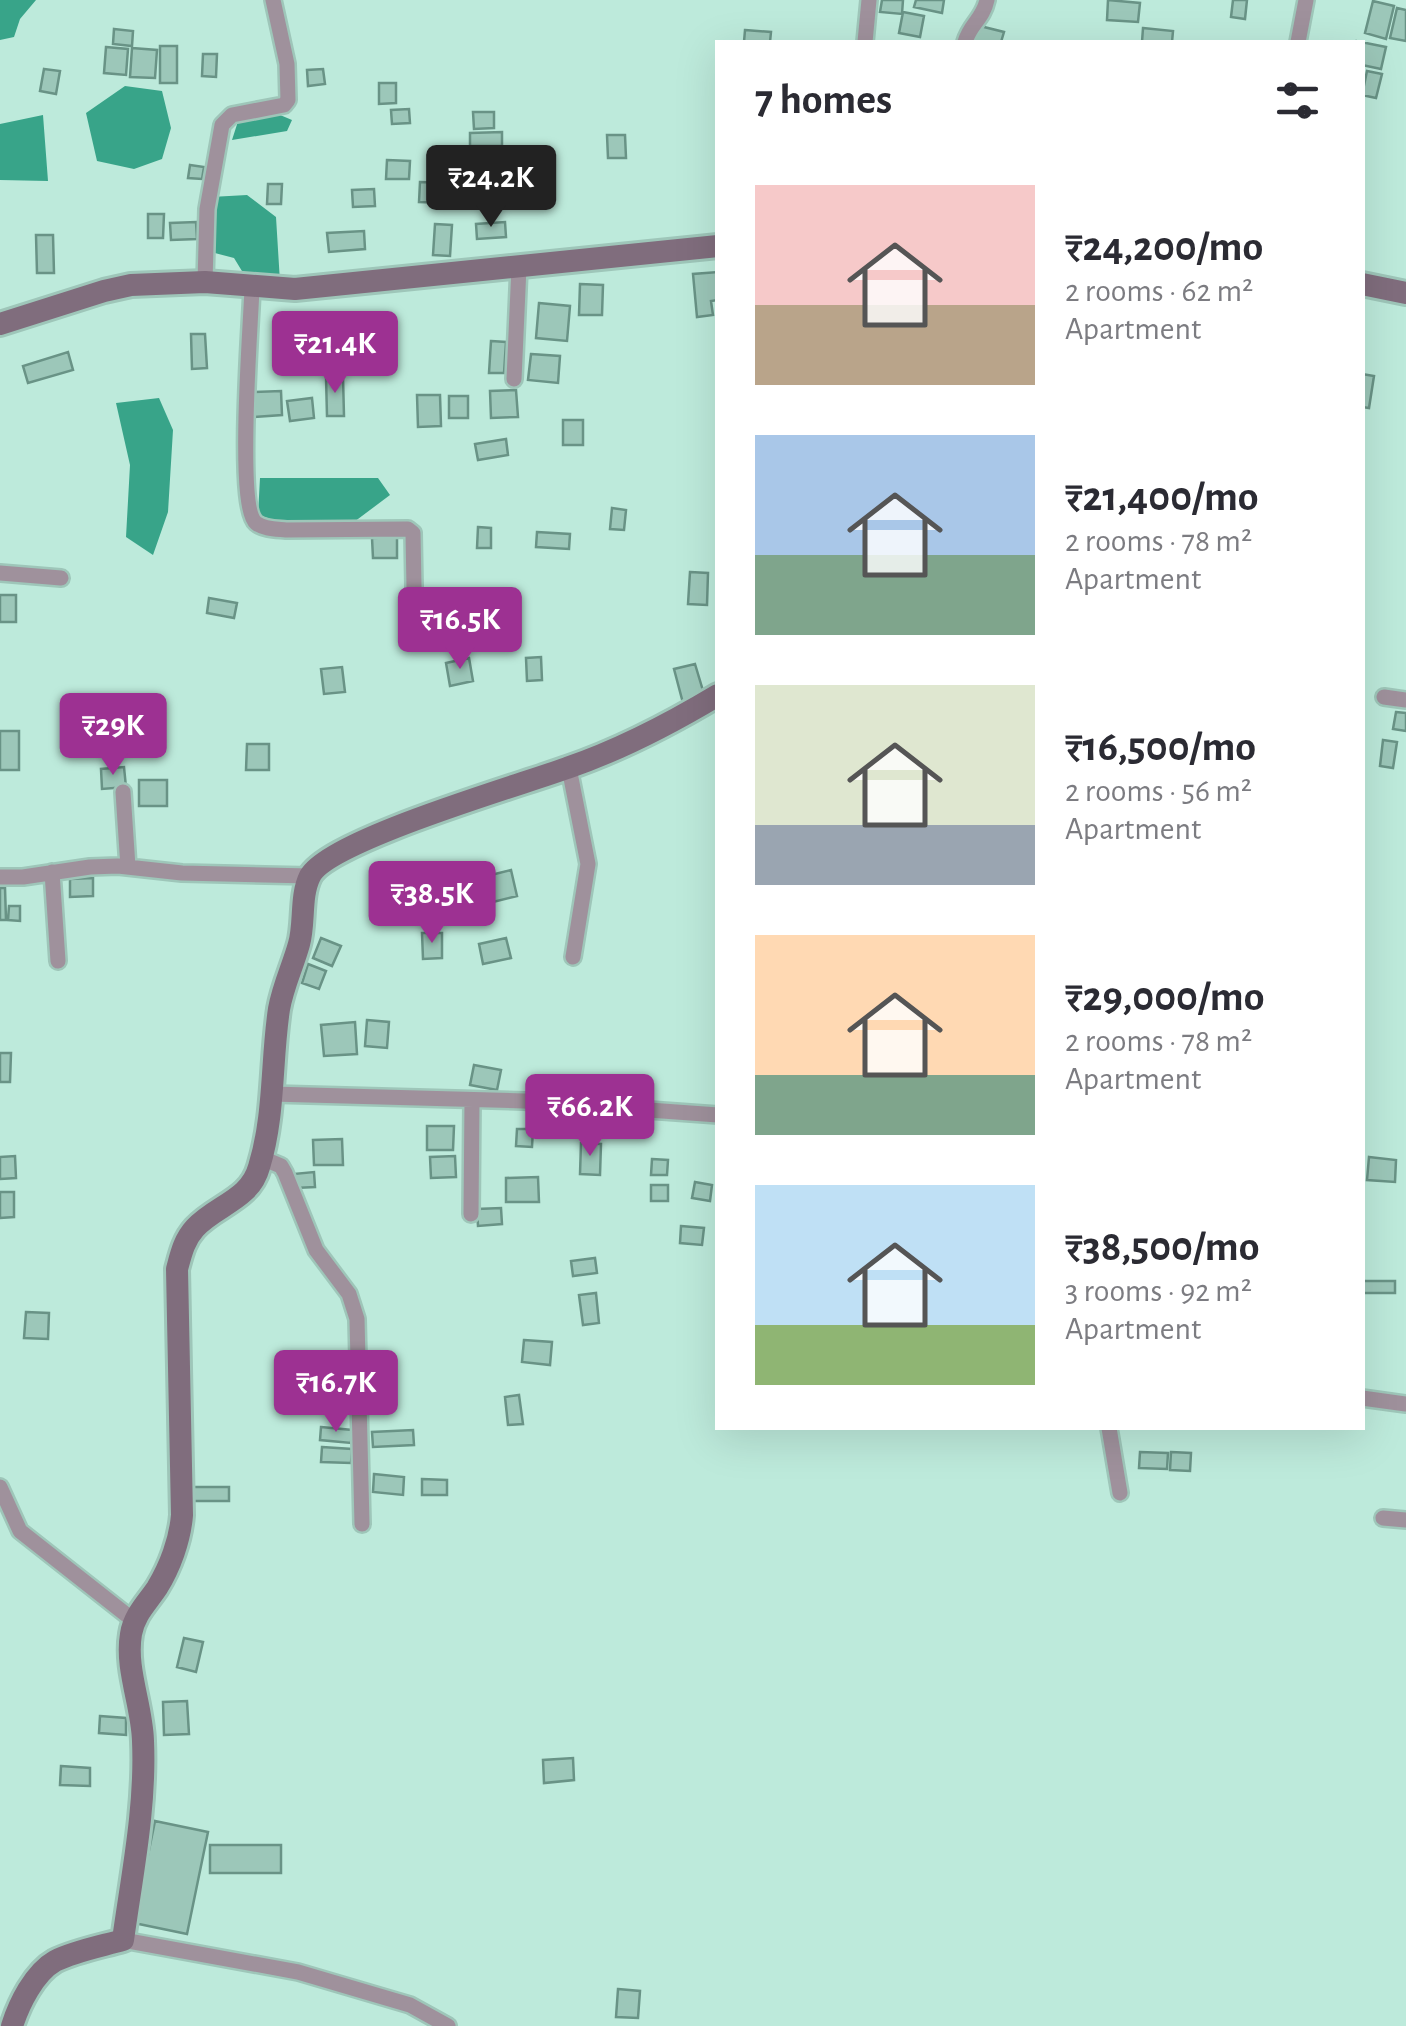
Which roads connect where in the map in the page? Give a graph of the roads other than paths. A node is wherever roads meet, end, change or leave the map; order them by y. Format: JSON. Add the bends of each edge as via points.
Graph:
{"nodes":[{"id":1,"x":272,"y":0,"type":"edge"},
{"id":2,"x":869,"y":0,"type":"edge"},
{"id":3,"x":987,"y":0,"type":"edge"},
{"id":4,"x":1306,"y":0,"type":"edge"},
{"id":5,"x":865,"y":40,"type":"edge"},
{"id":6,"x":966,"y":40,"type":"edge"},
{"id":7,"x":1298,"y":40,"type":"edge"},
{"id":8,"x":715,"y":246,"type":"edge"},
{"id":9,"x":519,"y":267,"type":"junction"},
{"id":10,"x":205,"y":282,"type":"junction"},
{"id":11,"x":1365,"y":285,"type":"edge"},
{"id":12,"x":252,"y":288,"type":"junction"},
{"id":13,"x":1406,"y":293,"type":"edge"},
{"id":14,"x":0,"y":324,"type":"edge"},
{"id":15,"x":514,"y":379,"type":"dead end"},
{"id":16,"x":0,"y":573,"type":"edge"},
{"id":17,"x":60,"y":578,"type":"dead end"},
{"id":18,"x":414,"y":641,"type":"dead end"},
{"id":19,"x":715,"y":697,"type":"edge"},
{"id":20,"x":1384,"y":698,"type":"dead end"},
{"id":21,"x":1406,"y":700,"type":"edge"},
{"id":22,"x":569,"y":768,"type":"junction"},
{"id":23,"x":124,"y":792,"type":"dead end"},
{"id":24,"x":128,"y":867,"type":"junction"},
{"id":25,"x":52,"y":872,"type":"junction"},
{"id":26,"x":0,"y":876,"type":"edge"},
{"id":27,"x":310,"y":876,"type":"junction"},
{"id":28,"x":573,"y":957,"type":"dead end"},
{"id":29,"x":58,"y":961,"type":"dead end"},
{"id":30,"x":272,"y":1094,"type":"junction"},
{"id":31,"x":472,"y":1100,"type":"junction"},
{"id":32,"x":715,"y":1115,"type":"edge"},
{"id":33,"x":262,"y":1158,"type":"junction"},
{"id":34,"x":471,"y":1214,"type":"dead end"},
{"id":35,"x":1365,"y":1398,"type":"edge"},
{"id":36,"x":1406,"y":1404,"type":"edge"},
{"id":37,"x":1110,"y":1430,"type":"edge"},
{"id":38,"x":0,"y":1487,"type":"edge"},
{"id":39,"x":1120,"y":1492,"type":"dead end"},
{"id":40,"x":1383,"y":1518,"type":"dead end"},
{"id":41,"x":1406,"y":1520,"type":"edge"},
{"id":42,"x":362,"y":1524,"type":"dead end"},
{"id":43,"x":133,"y":1620,"type":"junction"},
{"id":44,"x":123,"y":1940,"type":"junction"},
{"id":45,"x":12,"y":2026,"type":"edge"},
{"id":46,"x":448,"y":2026,"type":"edge"}],
"edges":[{"from":1,"to":10,"type":"street","via":[[288,100],[232,115],[222,124],[207,208]]},
{"from":2,"to":5,"type":"street"},
{"from":3,"to":6,"type":"street"},
{"from":4,"to":7,"type":"street"},
{"from":8,"to":9,"type":"street"},
{"from":9,"to":12,"type":"street"},
{"from":9,"to":15,"type":"street"},
{"from":10,"to":12,"type":"street"},
{"from":10,"to":14,"type":"street","via":[[131,285]]},
{"from":11,"to":13,"type":"street"},
{"from":12,"to":18,"type":"street","via":[[248,512],[267,528],[413,532]]},
{"from":16,"to":17,"type":"street"},
{"from":19,"to":22,"type":"street"},
{"from":20,"to":21,"type":"street"},
{"from":22,"to":27,"type":"street","via":[[366,840],[324,861]]},
{"from":22,"to":28,"type":"street","via":[[588,864]]},
{"from":23,"to":24,"type":"street"},
{"from":24,"to":25,"type":"street"},
{"from":24,"to":27,"type":"street"},
{"from":25,"to":26,"type":"street"},
{"from":25,"to":29,"type":"street"},
{"from":27,"to":30,"type":"street","via":[[278,1011]]},
{"from":30,"to":31,"type":"street"},
{"from":30,"to":33,"type":"street"},
{"from":31,"to":32,"type":"street"},
{"from":31,"to":34,"type":"street"},
{"from":33,"to":42,"type":"street","via":[[286,1173],[316,1250],[349,1294],[358,1320]]},
{"from":33,"to":43,"type":"street","via":[[247,1191],[210,1214],[182,1247],[181,1527],[160,1583]]},
{"from":35,"to":36,"type":"street"},
{"from":37,"to":39,"type":"street"},
{"from":38,"to":43,"type":"street","via":[[20,1531]]},
{"from":40,"to":41,"type":"street"},
{"from":43,"to":44,"type":"street","via":[[131,1666],[143,1763]]},
{"from":44,"to":45,"type":"street","via":[[54,1962],[35,1981]]},
{"from":44,"to":46,"type":"street","via":[[298,1972],[410,2005]]}]}
